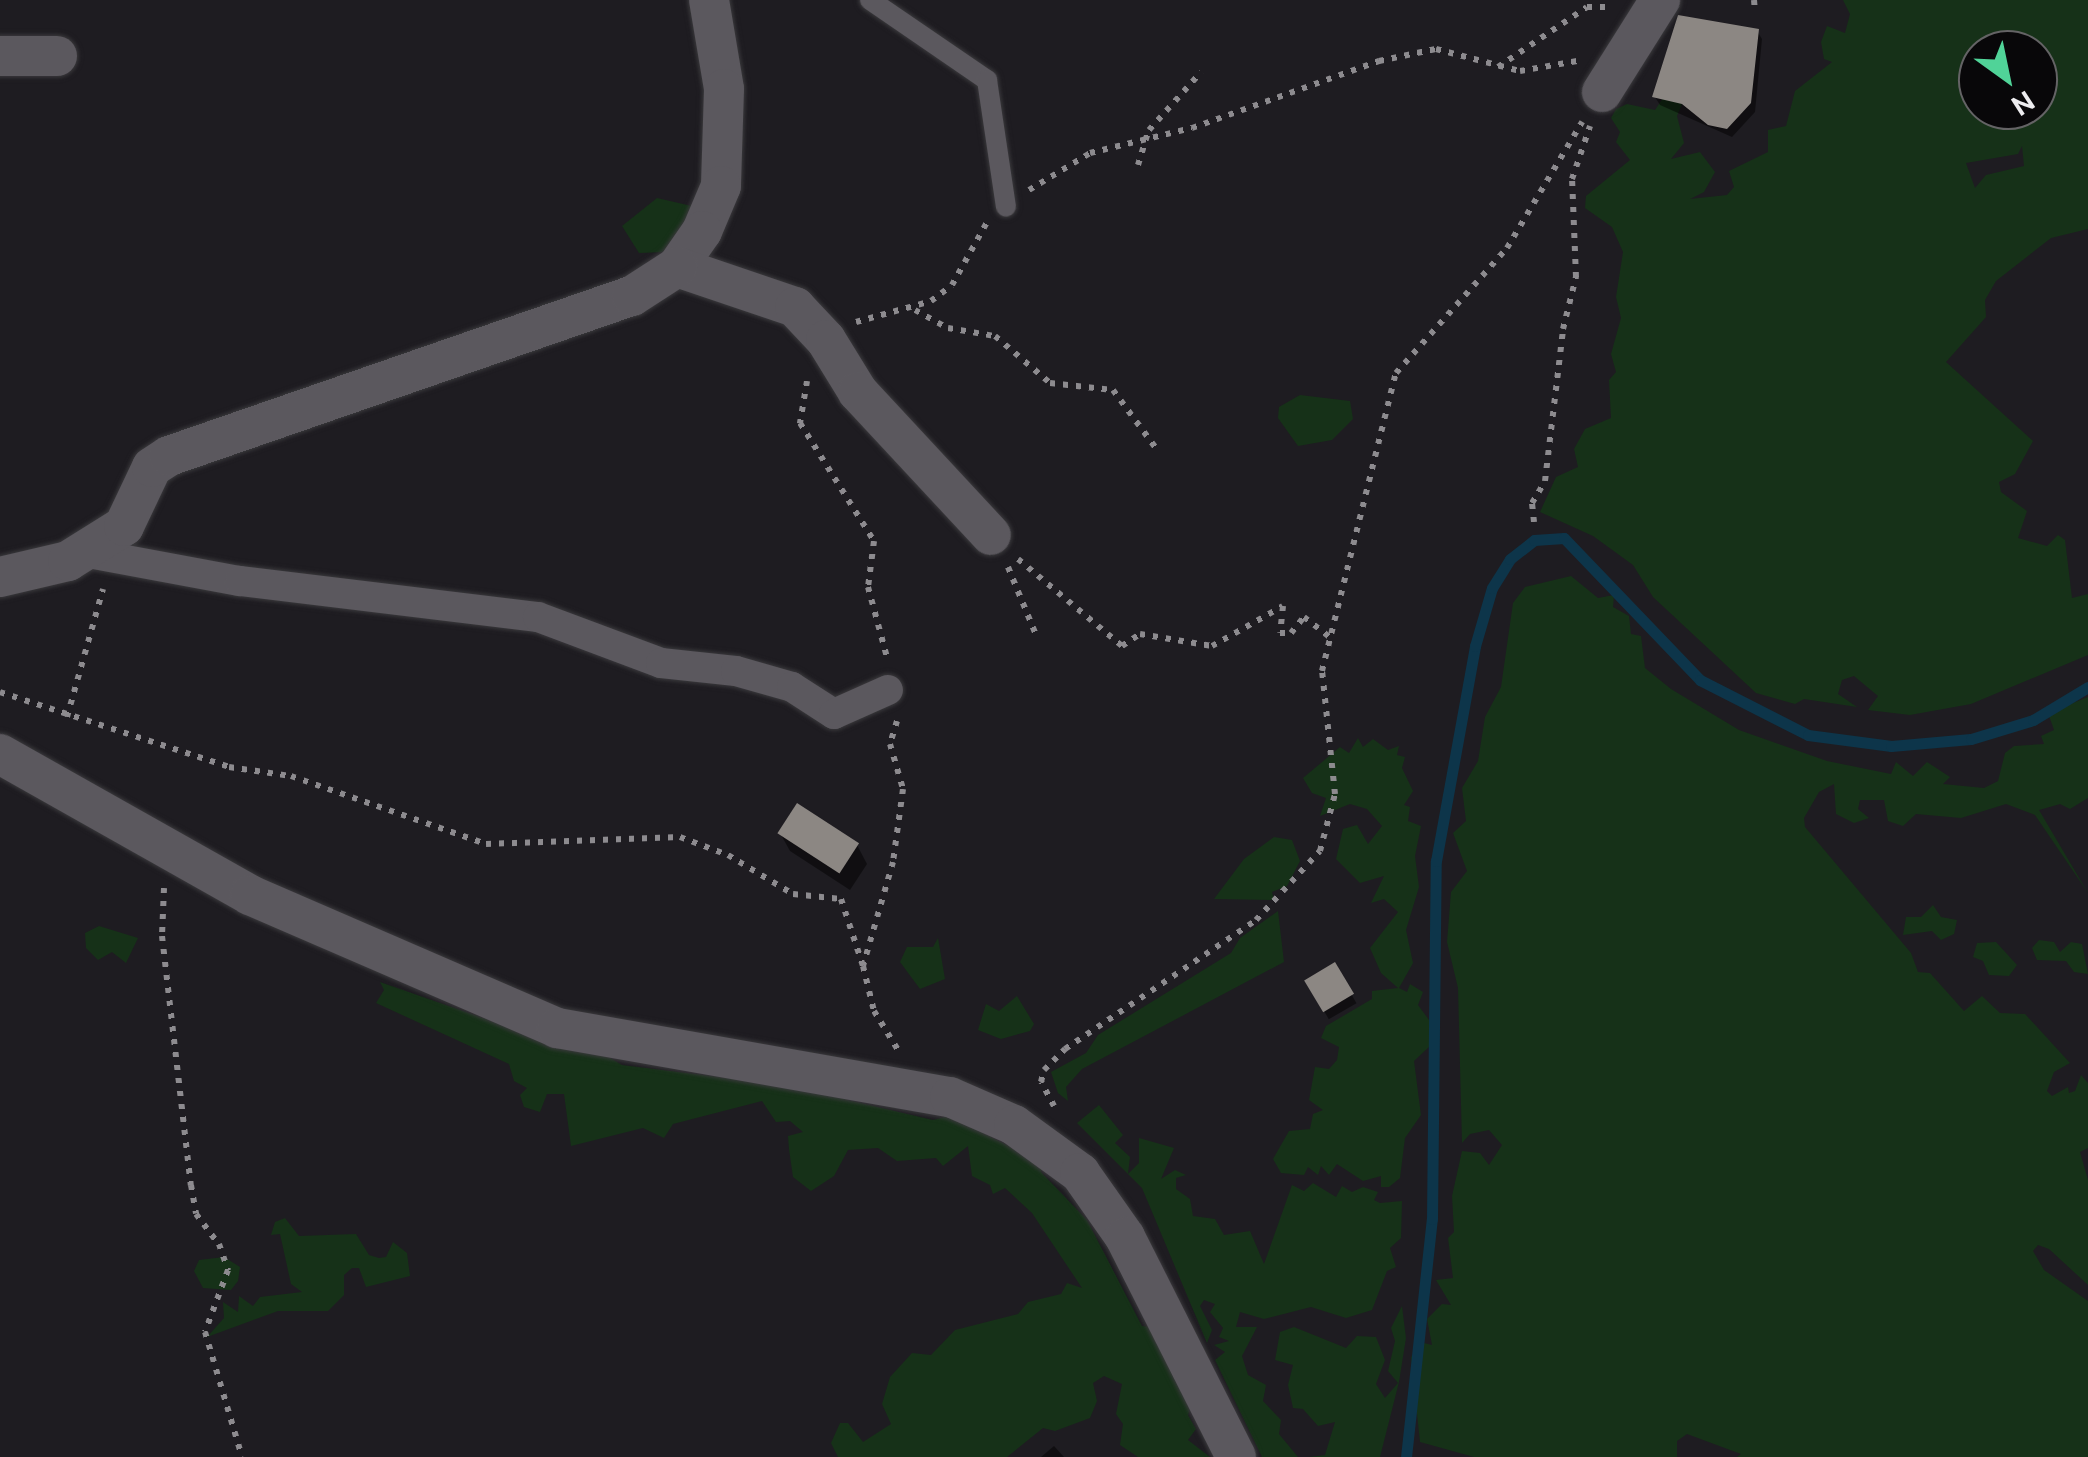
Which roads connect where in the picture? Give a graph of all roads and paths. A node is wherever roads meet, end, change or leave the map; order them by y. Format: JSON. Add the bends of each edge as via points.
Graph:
{"nodes":[{"id":1,"x":708,"y":0,"type":"edge"},
{"id":2,"x":870,"y":0,"type":"edge"},
{"id":3,"x":1754,"y":0,"type":"edge"},
{"id":4,"x":1652,"y":12,"type":"edge"},
{"id":5,"x":1755,"y":12,"type":"dead end"},
{"id":6,"x":0,"y":56,"type":"edge"},
{"id":7,"x":57,"y":56,"type":"dead end"},
{"id":8,"x":1497,"y":67,"type":"junction"},
{"id":9,"x":1201,"y":72,"type":"dead end"},
{"id":10,"x":1596,"y":73,"type":"junction"},
{"id":11,"x":1147,"y":136,"type":"junction"},
{"id":12,"x":1138,"y":166,"type":"dead end"},
{"id":13,"x":1006,"y":207,"type":"junction"},
{"id":14,"x":677,"y":267,"type":"junction"},
{"id":15,"x":914,"y":309,"type":"junction"},
{"id":16,"x":822,"y":336,"type":"junction"},
{"id":17,"x":1154,"y":447,"type":"dead end"},
{"id":18,"x":1534,"y":522,"type":"dead end"},
{"id":19,"x":991,"y":534,"type":"junction"},
{"id":20,"x":98,"y":555,"type":"junction"},
{"id":21,"x":0,"y":577,"type":"edge"},
{"id":22,"x":1036,"y":635,"type":"dead end"},
{"id":23,"x":1330,"y":637,"type":"junction"},
{"id":24,"x":888,"y":690,"type":"dead end"},
{"id":25,"x":0,"y":692,"type":"edge"},
{"id":26,"x":67,"y":717,"type":"junction"},
{"id":27,"x":0,"y":754,"type":"edge"},
{"id":28,"x":165,"y":847,"type":"junction"},
{"id":29,"x":863,"y":966,"type":"dead end"},
{"id":30,"x":1041,"y":1082,"type":"dead end"},
{"id":31,"x":242,"y":1457,"type":"edge"},
{"id":32,"x":1236,"y":1457,"type":"edge"}],
"edges":[{"from":1,"to":14,"type":"street","via":[[724,89],[720,186],[702,232]]},
{"from":2,"to":13,"type":"lane","via":[[987,80]]},
{"from":3,"to":5,"type":"path"},
{"from":4,"to":8,"type":"path","via":[[1588,7]]},
{"from":4,"to":10,"type":"street"},
{"from":6,"to":7,"type":"street"},
{"from":8,"to":10,"type":"path"},
{"from":8,"to":11,"type":"path","via":[[1436,49],[1378,61],[1192,128]]},
{"from":9,"to":11,"type":"path"},
{"from":10,"to":18,"type":"path","via":[[1572,179],[1576,277],[1563,329],[1545,481],[1532,503]]},
{"from":10,"to":23,"type":"path","via":[[1508,248],[1396,373]]},
{"from":11,"to":12,"type":"path"},
{"from":11,"to":13,"type":"path","via":[[1090,153]]},
{"from":13,"to":15,"type":"path","via":[[978,232],[952,285]]},
{"from":14,"to":16,"type":"street","via":[[795,307]]},
{"from":14,"to":20,"type":"street","via":[[632,296],[169,456],[152,467],[124,526]]},
{"from":15,"to":16,"type":"path"},
{"from":15,"to":17,"type":"path","via":[[948,328],[995,336],[1050,383],[1113,390]]},
{"from":16,"to":19,"type":"street","via":[[858,392]]},
{"from":19,"to":22,"type":"path"},
{"from":19,"to":23,"type":"path","via":[[1122,646],[1148,634],[1212,646],[1283,606],[1280,633],[1291,633],[1304,616]]},
{"from":20,"to":21,"type":"street"},
{"from":20,"to":24,"type":"street","via":[[240,582],[538,617],[661,663],[736,671],[792,687],[834,714]]},
{"from":20,"to":26,"type":"path"},
{"from":23,"to":30,"type":"path","via":[[1322,670],[1335,794],[1320,852],[1256,920],[1066,1049]]},
{"from":25,"to":26,"type":"path"},
{"from":26,"to":29,"type":"path","via":[[229,767],[291,776],[500,846],[680,836],[728,855],[793,894],[841,899]]},
{"from":27,"to":28,"type":"street"},
{"from":28,"to":31,"type":"path","via":[[162,936],[191,1185],[196,1214],[220,1244],[228,1270],[205,1332]]},
{"from":28,"to":32,"type":"street","via":[[250,895],[558,1028],[950,1098],[1014,1125],[1080,1173],[1125,1237]]}]}
